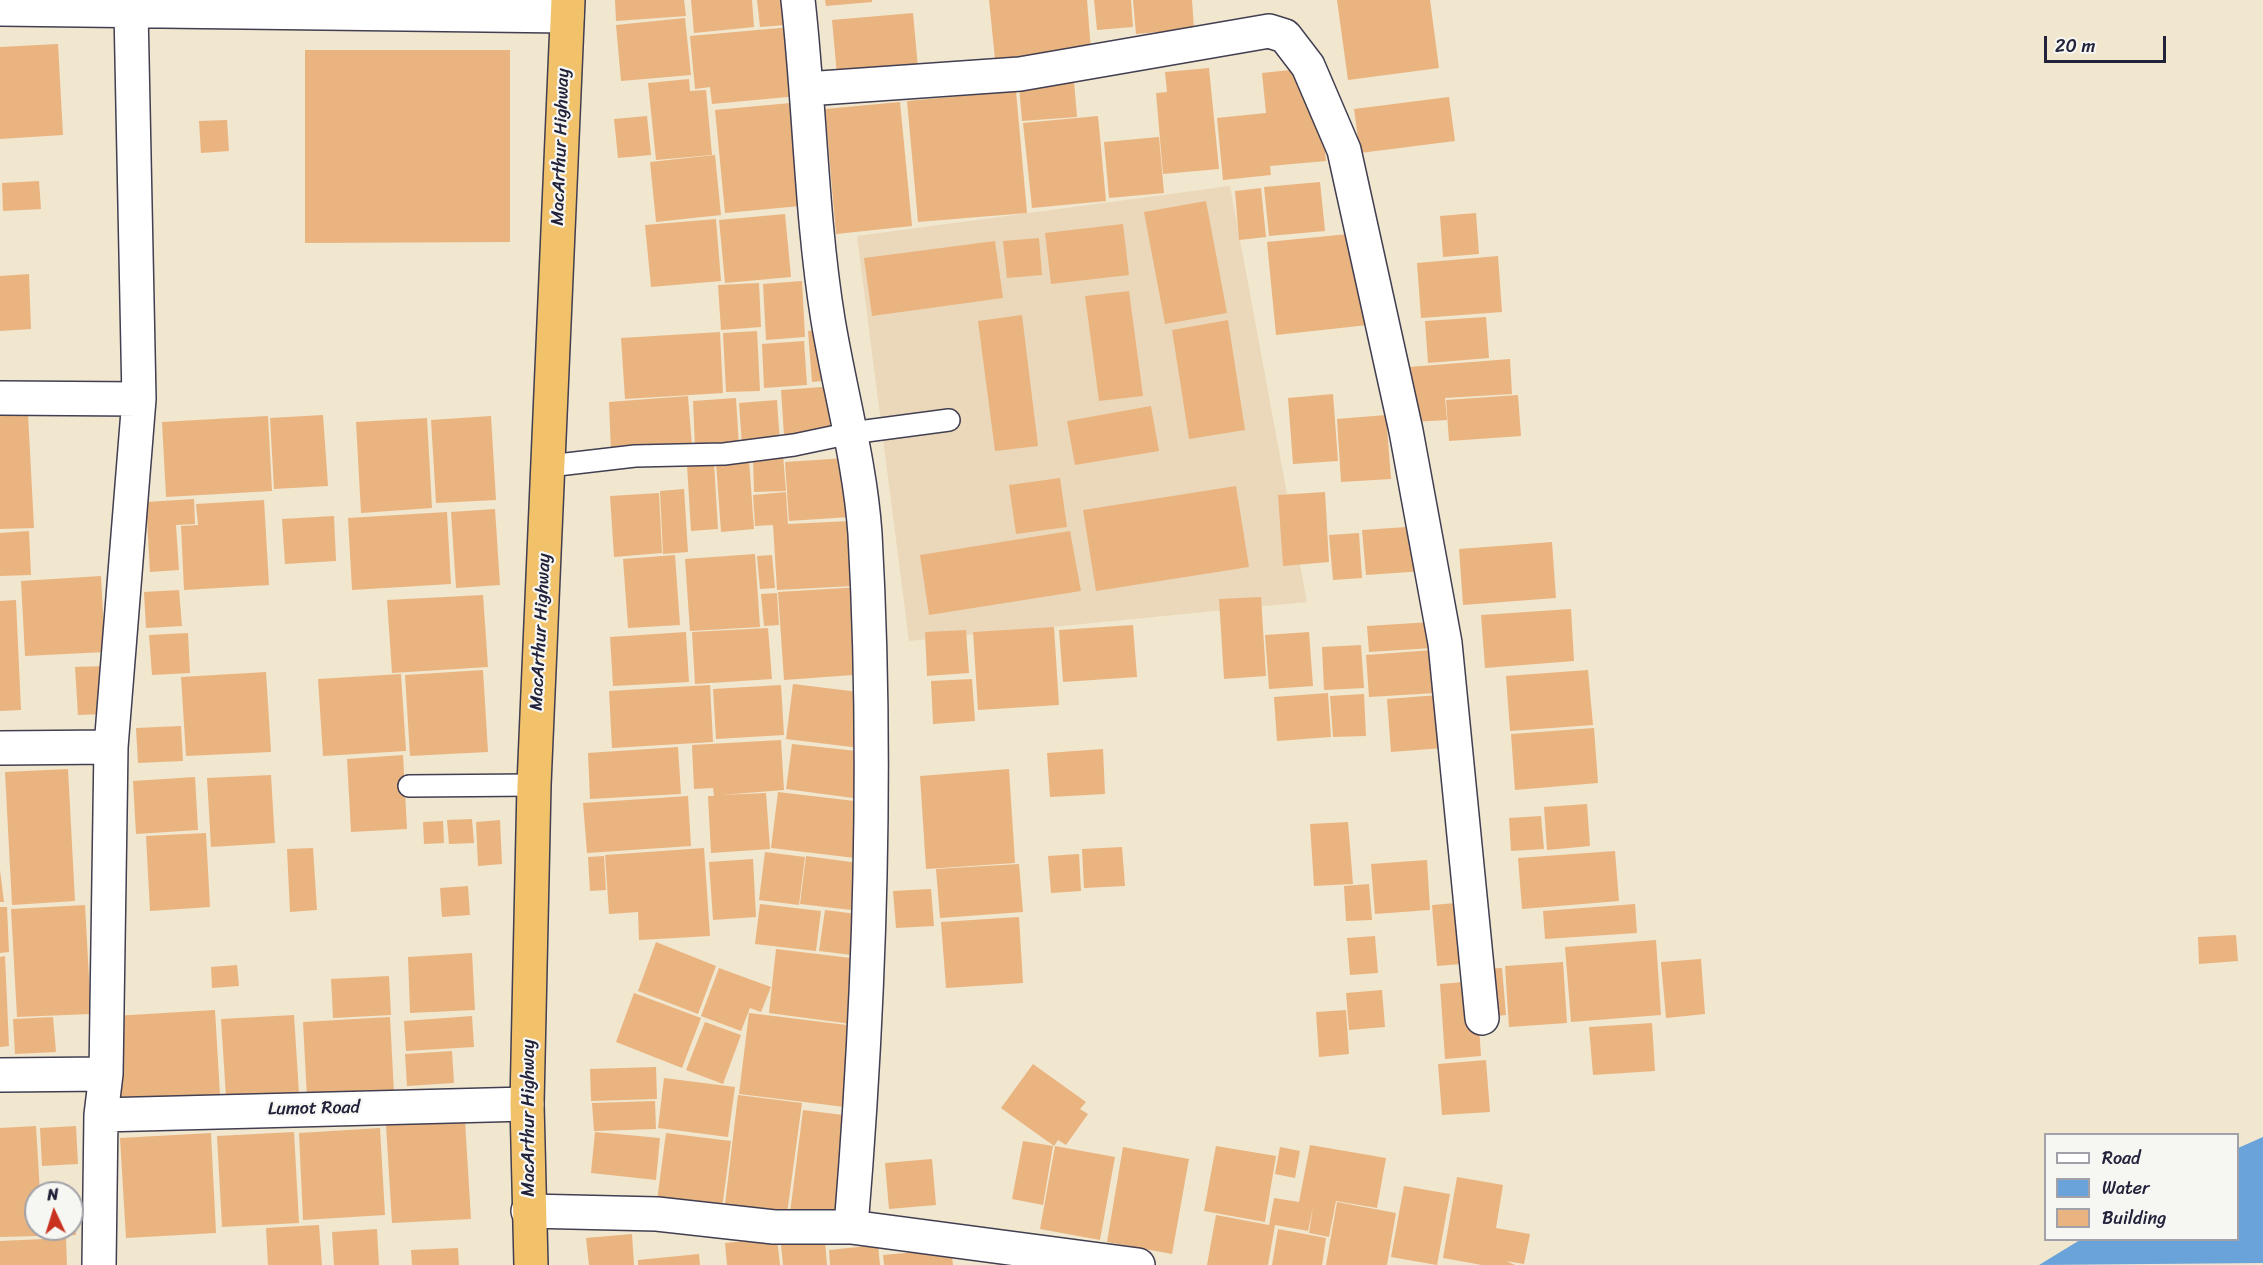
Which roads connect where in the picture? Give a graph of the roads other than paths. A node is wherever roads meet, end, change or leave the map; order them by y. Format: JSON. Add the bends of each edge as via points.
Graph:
{"nodes":[{"id":1,"x":798,"y":0,"type":"edge"},
{"id":2,"x":567,"y":8,"type":"edge"},
{"id":3,"x":0,"y":9,"type":"edge"},
{"id":4,"x":132,"y":10,"type":"junction"},
{"id":5,"x":806,"y":89,"type":"junction"},
{"id":6,"x":0,"y":398,"type":"edge"},
{"id":7,"x":139,"y":399,"type":"junction"},
{"id":8,"x":949,"y":420,"type":"dead end"},
{"id":9,"x":851,"y":433,"type":"junction"},
{"id":10,"x":549,"y":466,"type":"junction"},
{"id":11,"x":111,"y":747,"type":"junction"},
{"id":12,"x":0,"y":748,"type":"edge"},
{"id":13,"x":534,"y":785,"type":"junction"},
{"id":14,"x":409,"y":786,"type":"dead end"},
{"id":15,"x":1482,"y":1018,"type":"dead end"},
{"id":16,"x":106,"y":1074,"type":"junction"},
{"id":17,"x":0,"y":1075,"type":"edge"},
{"id":18,"x":527,"y":1104,"type":"junction"},
{"id":19,"x":101,"y":1115,"type":"junction"},
{"id":20,"x":528,"y":1211,"type":"junction"},
{"id":21,"x":851,"y":1227,"type":"junction"},
{"id":22,"x":99,"y":1265,"type":"edge"},
{"id":23,"x":531,"y":1265,"type":"edge"},
{"id":24,"x":1138,"y":1265,"type":"edge"}],
"edges":[{"from":1,"to":5,"type":"street"},
{"from":2,"to":4,"type":"street"},
{"from":2,"to":10,"type":"highway","name":"MacArthur Highway"},
{"from":3,"to":4,"type":"street"},
{"from":4,"to":7,"type":"street"},
{"from":5,"to":9,"type":"street","via":[[828,320]]},
{"from":5,"to":15,"type":"street","via":[[1020,74],[1269,31],[1285,36],[1308,66],[1344,150],[1406,431],[1445,643]]},
{"from":6,"to":7,"type":"street"},
{"from":7,"to":11,"type":"street"},
{"from":8,"to":9,"type":"lane"},
{"from":9,"to":10,"type":"lane","via":[[724,454],[635,456]]},
{"from":9,"to":21,"type":"street","via":[[864,530],[871,746],[867,999]]},
{"from":10,"to":13,"type":"highway","name":"MacArthur Highway"},
{"from":11,"to":12,"type":"street"},
{"from":11,"to":16,"type":"street"},
{"from":13,"to":14,"type":"lane"},
{"from":13,"to":18,"type":"highway","name":"MacArthur Highway"},
{"from":16,"to":17,"type":"street"},
{"from":16,"to":19,"type":"street"},
{"from":18,"to":19,"type":"street","name":"Lumot Road"},
{"from":18,"to":20,"type":"highway","name":"MacArthur Highway"},
{"from":19,"to":22,"type":"street"},
{"from":20,"to":21,"type":"street","via":[[657,1214],[774,1227]]},
{"from":20,"to":23,"type":"highway","name":"MacArthur Highway"},
{"from":21,"to":24,"type":"street"}]}
